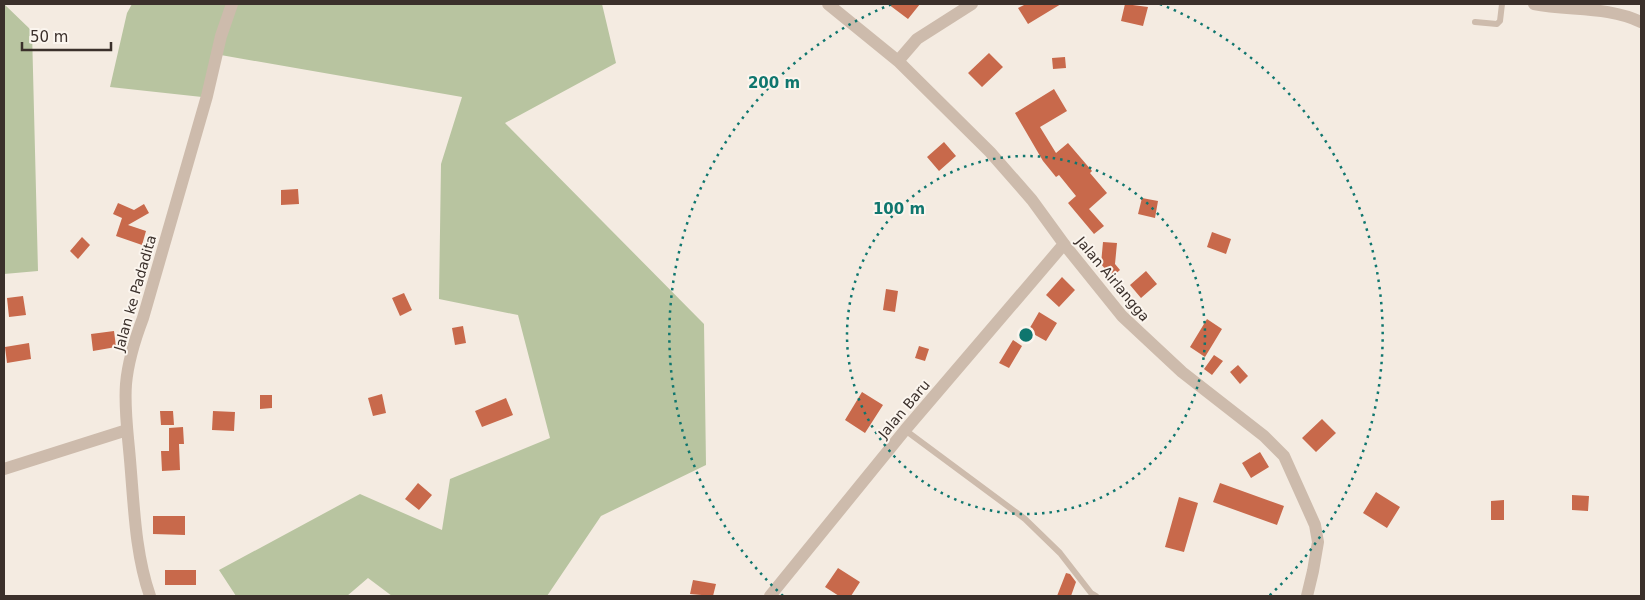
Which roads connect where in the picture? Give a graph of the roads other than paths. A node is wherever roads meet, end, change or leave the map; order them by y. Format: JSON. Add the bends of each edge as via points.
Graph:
{"nodes":[{"id":1,"x":232,"y":4,"type":"edge"},
{"id":2,"x":828,"y":4,"type":"edge"},
{"id":3,"x":972,"y":4,"type":"edge"},
{"id":4,"x":1502,"y":4,"type":"edge"},
{"id":5,"x":1534,"y":4,"type":"edge"},
{"id":6,"x":1638,"y":16,"type":"edge"},
{"id":7,"x":1475,"y":22,"type":"dead end"},
{"id":8,"x":898,"y":61,"type":"junction"},
{"id":9,"x":1064,"y":244,"type":"junction"},
{"id":10,"x":127,"y":430,"type":"junction"},
{"id":11,"x":905,"y":430,"type":"junction"},
{"id":12,"x":4,"y":469,"type":"edge"},
{"id":13,"x":150,"y":596,"type":"edge"},
{"id":14,"x":770,"y":596,"type":"edge"},
{"id":15,"x":1096,"y":596,"type":"edge"},
{"id":16,"x":1307,"y":596,"type":"edge"}],
"edges":[{"from":1,"to":10,"type":"street","name":"Jalan ke Padadita","via":[[143,318],[134,339],[126,384]]},
{"from":2,"to":8,"type":"street","name":"Jalan Airlangga"},
{"from":3,"to":8,"type":"street","via":[[917,39]]},
{"from":4,"to":7,"type":"lane","via":[[1497,24]]},
{"from":5,"to":6,"type":"street"},
{"from":8,"to":9,"type":"street","name":"Jalan Airlangga","via":[[984,146],[1032,200]]},
{"from":9,"to":11,"type":"street","name":"Jalan Baru"},
{"from":9,"to":16,"type":"street","name":"Jalan Airlangga","via":[[1122,316],[1182,372],[1264,436],[1284,456],[1315,525],[1318,542]]},
{"from":10,"to":12,"type":"street"},
{"from":10,"to":13,"type":"street","name":"Jalan ke Padadita","via":[[141,565]]},
{"from":11,"to":14,"type":"street","name":"Jalan Baru"},
{"from":11,"to":15,"type":"lane","via":[[1025,519],[1060,553]]}]}
